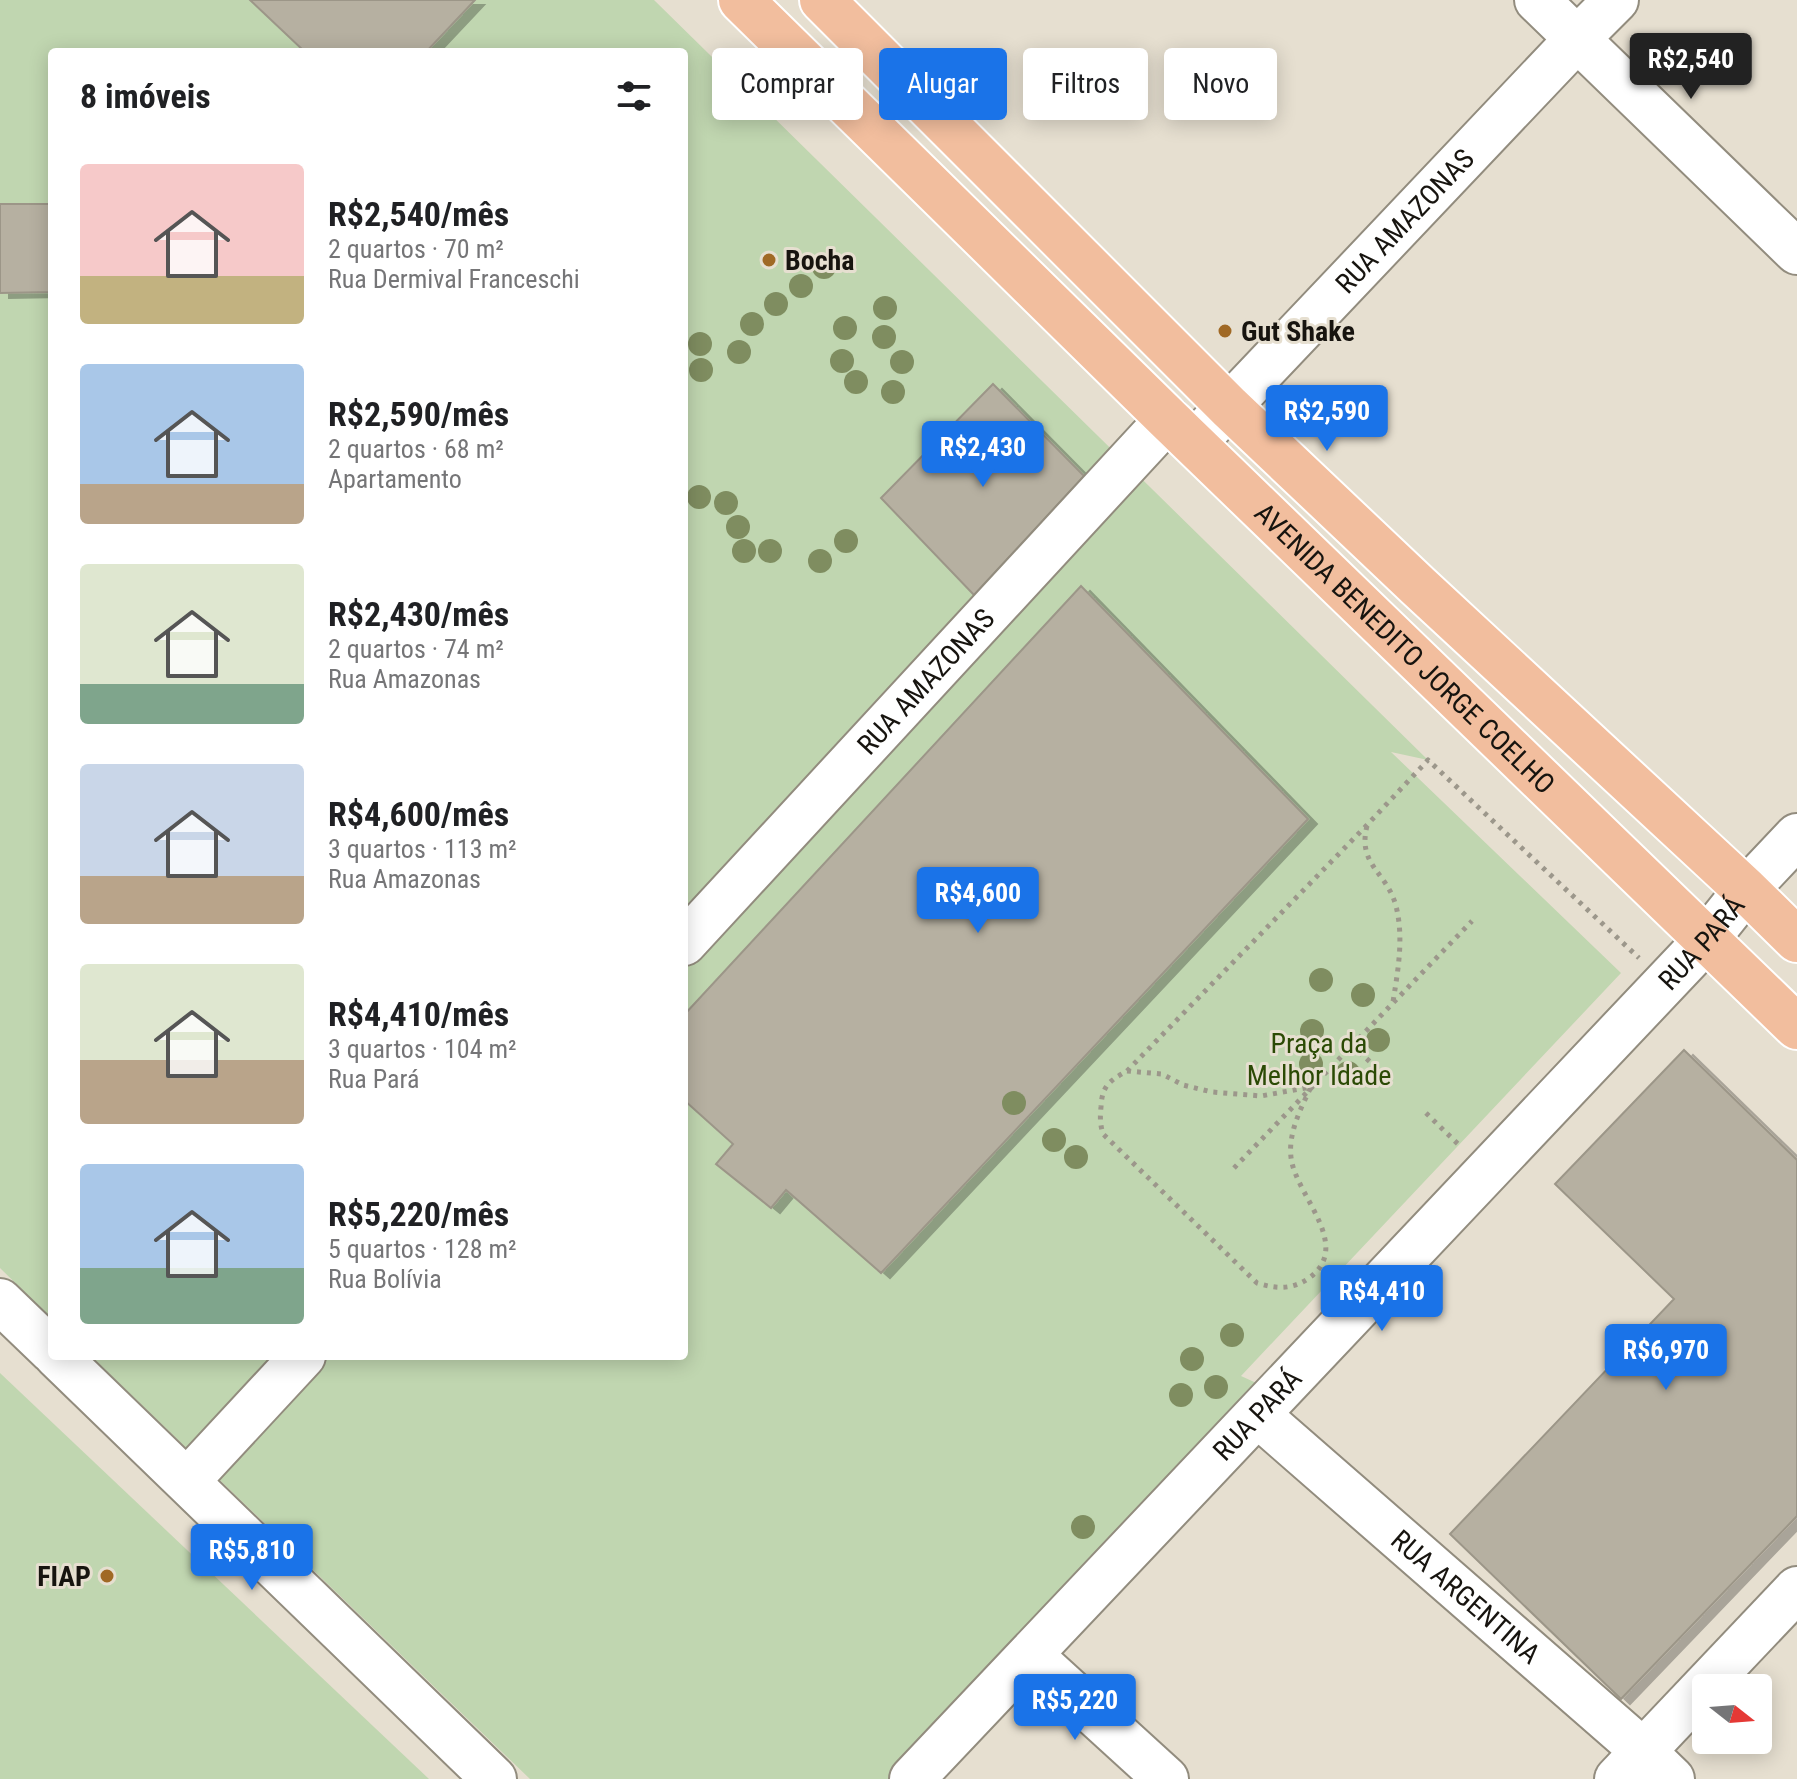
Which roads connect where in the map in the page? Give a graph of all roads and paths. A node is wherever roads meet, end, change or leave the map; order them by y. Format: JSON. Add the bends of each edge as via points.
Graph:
{"nodes":[{"id":1,"x":741,"y":0,"type":"edge"},
{"id":2,"x":822,"y":0,"type":"edge"},
{"id":3,"x":1537,"y":0,"type":"edge"},
{"id":4,"x":1616,"y":0,"type":"edge"},
{"id":5,"x":1578,"y":38,"type":"junction"},
{"id":6,"x":1797,"y":252,"type":"edge"},
{"id":7,"x":1229,"y":407,"type":"junction"},
{"id":8,"x":1181,"y":431,"type":"junction"},
{"id":9,"x":1367,"y":825,"type":"junction"},
{"id":10,"x":1797,"y":836,"type":"edge"},
{"id":11,"x":1746,"y":890,"type":"junction"},
{"id":12,"x":1472,"y":921,"type":"dead end"},
{"id":13,"x":688,"y":939,"type":"edge"},
{"id":14,"x":1706,"y":940,"type":"junction"},
{"id":15,"x":1797,"y":940,"type":"edge"},
{"id":16,"x":1643,"y":962,"type":"dead end"},
{"id":17,"x":1393,"y":1002,"type":"junction"},
{"id":18,"x":1797,"y":1027,"type":"edge"},
{"id":19,"x":1352,"y":1045,"type":"junction"},
{"id":20,"x":1127,"y":1071,"type":"junction"},
{"id":21,"x":1384,"y":1075,"type":"dead end"},
{"id":22,"x":1311,"y":1087,"type":"junction"},
{"id":23,"x":1426,"y":1113,"type":"dead end"},
{"id":24,"x":1459,"y":1145,"type":"dead end"},
{"id":25,"x":1234,"y":1168,"type":"dead end"},
{"id":26,"x":0,"y":1301,"type":"edge"},
{"id":27,"x":48,"y":1347,"type":"edge"},
{"id":28,"x":61,"y":1360,"type":"edge"},
{"id":29,"x":299,"y":1360,"type":"edge"},
{"id":30,"x":1258,"y":1415,"type":"junction"},
{"id":31,"x":187,"y":1481,"type":"junction"},
{"id":32,"x":1797,"y":1589,"type":"edge"},
{"id":33,"x":1030,"y":1655,"type":"junction"},
{"id":34,"x":1644,"y":1770,"type":"edge"},
{"id":35,"x":494,"y":1779,"type":"edge"},
{"id":36,"x":912,"y":1779,"type":"edge"},
{"id":37,"x":1166,"y":1779,"type":"edge"}],
"edges":[{"from":1,"to":8,"type":"main road","name":"AVENIDA BENEDITO JORGE COELHO"},
{"from":2,"to":7,"type":"main road","name":"AVENIDA BENEDITO JORGE COELHO"},
{"from":3,"to":5,"type":"street"},
{"from":4,"to":5,"type":"street","name":"RUA AMAZONAS"},
{"from":5,"to":6,"type":"street"},
{"from":5,"to":7,"type":"street","name":"RUA AMAZONAS"},
{"from":7,"to":8,"type":"street","name":"RUA AMAZONAS"},
{"from":7,"to":11,"type":"main road","name":"AVENIDA BENEDITO JORGE COELHO"},
{"from":8,"to":13,"type":"street","name":"RUA AMAZONAS"},
{"from":8,"to":14,"type":"main road","name":"AVENIDA BENEDITO JORGE COELHO"},
{"from":9,"to":16,"type":"path","via":[[1428,760]]},
{"from":9,"to":17,"type":"path","via":[[1366,856],[1386,882],[1400,928]]},
{"from":9,"to":20,"type":"path"},
{"from":10,"to":11,"type":"street","name":"RUA PARÁ"},
{"from":11,"to":14,"type":"street","name":"RUA PARÁ"},
{"from":11,"to":15,"type":"main road","name":"AVENIDA BENEDITO JORGE COELHO"},
{"from":12,"to":17,"type":"path"},
{"from":14,"to":18,"type":"main road","name":"AVENIDA BENEDITO JORGE COELHO"},
{"from":14,"to":30,"type":"street","name":"RUA PARÁ"},
{"from":17,"to":19,"type":"path"},
{"from":19,"to":21,"type":"path"},
{"from":19,"to":22,"type":"path"},
{"from":20,"to":22,"type":"path","via":[[1162,1074],[1212,1092],[1261,1096]]},
{"from":20,"to":22,"type":"path","via":[[1101,1094],[1103,1134],[1257,1283],[1272,1288],[1289,1288],[1319,1271],[1327,1247],[1292,1163],[1295,1122]]},
{"from":22,"to":25,"type":"path"},
{"from":23,"to":24,"type":"path"},
{"from":26,"to":27,"type":"street"},
{"from":28,"to":31,"type":"street"},
{"from":29,"to":31,"type":"street"},
{"from":30,"to":33,"type":"street","name":"RUA PARÁ"},
{"from":30,"to":34,"type":"street","name":"RUA ARGENTINA"},
{"from":31,"to":35,"type":"street"},
{"from":32,"to":34,"type":"street"},
{"from":33,"to":36,"type":"street","name":"RUA PARÁ"},
{"from":33,"to":37,"type":"street"}]}
